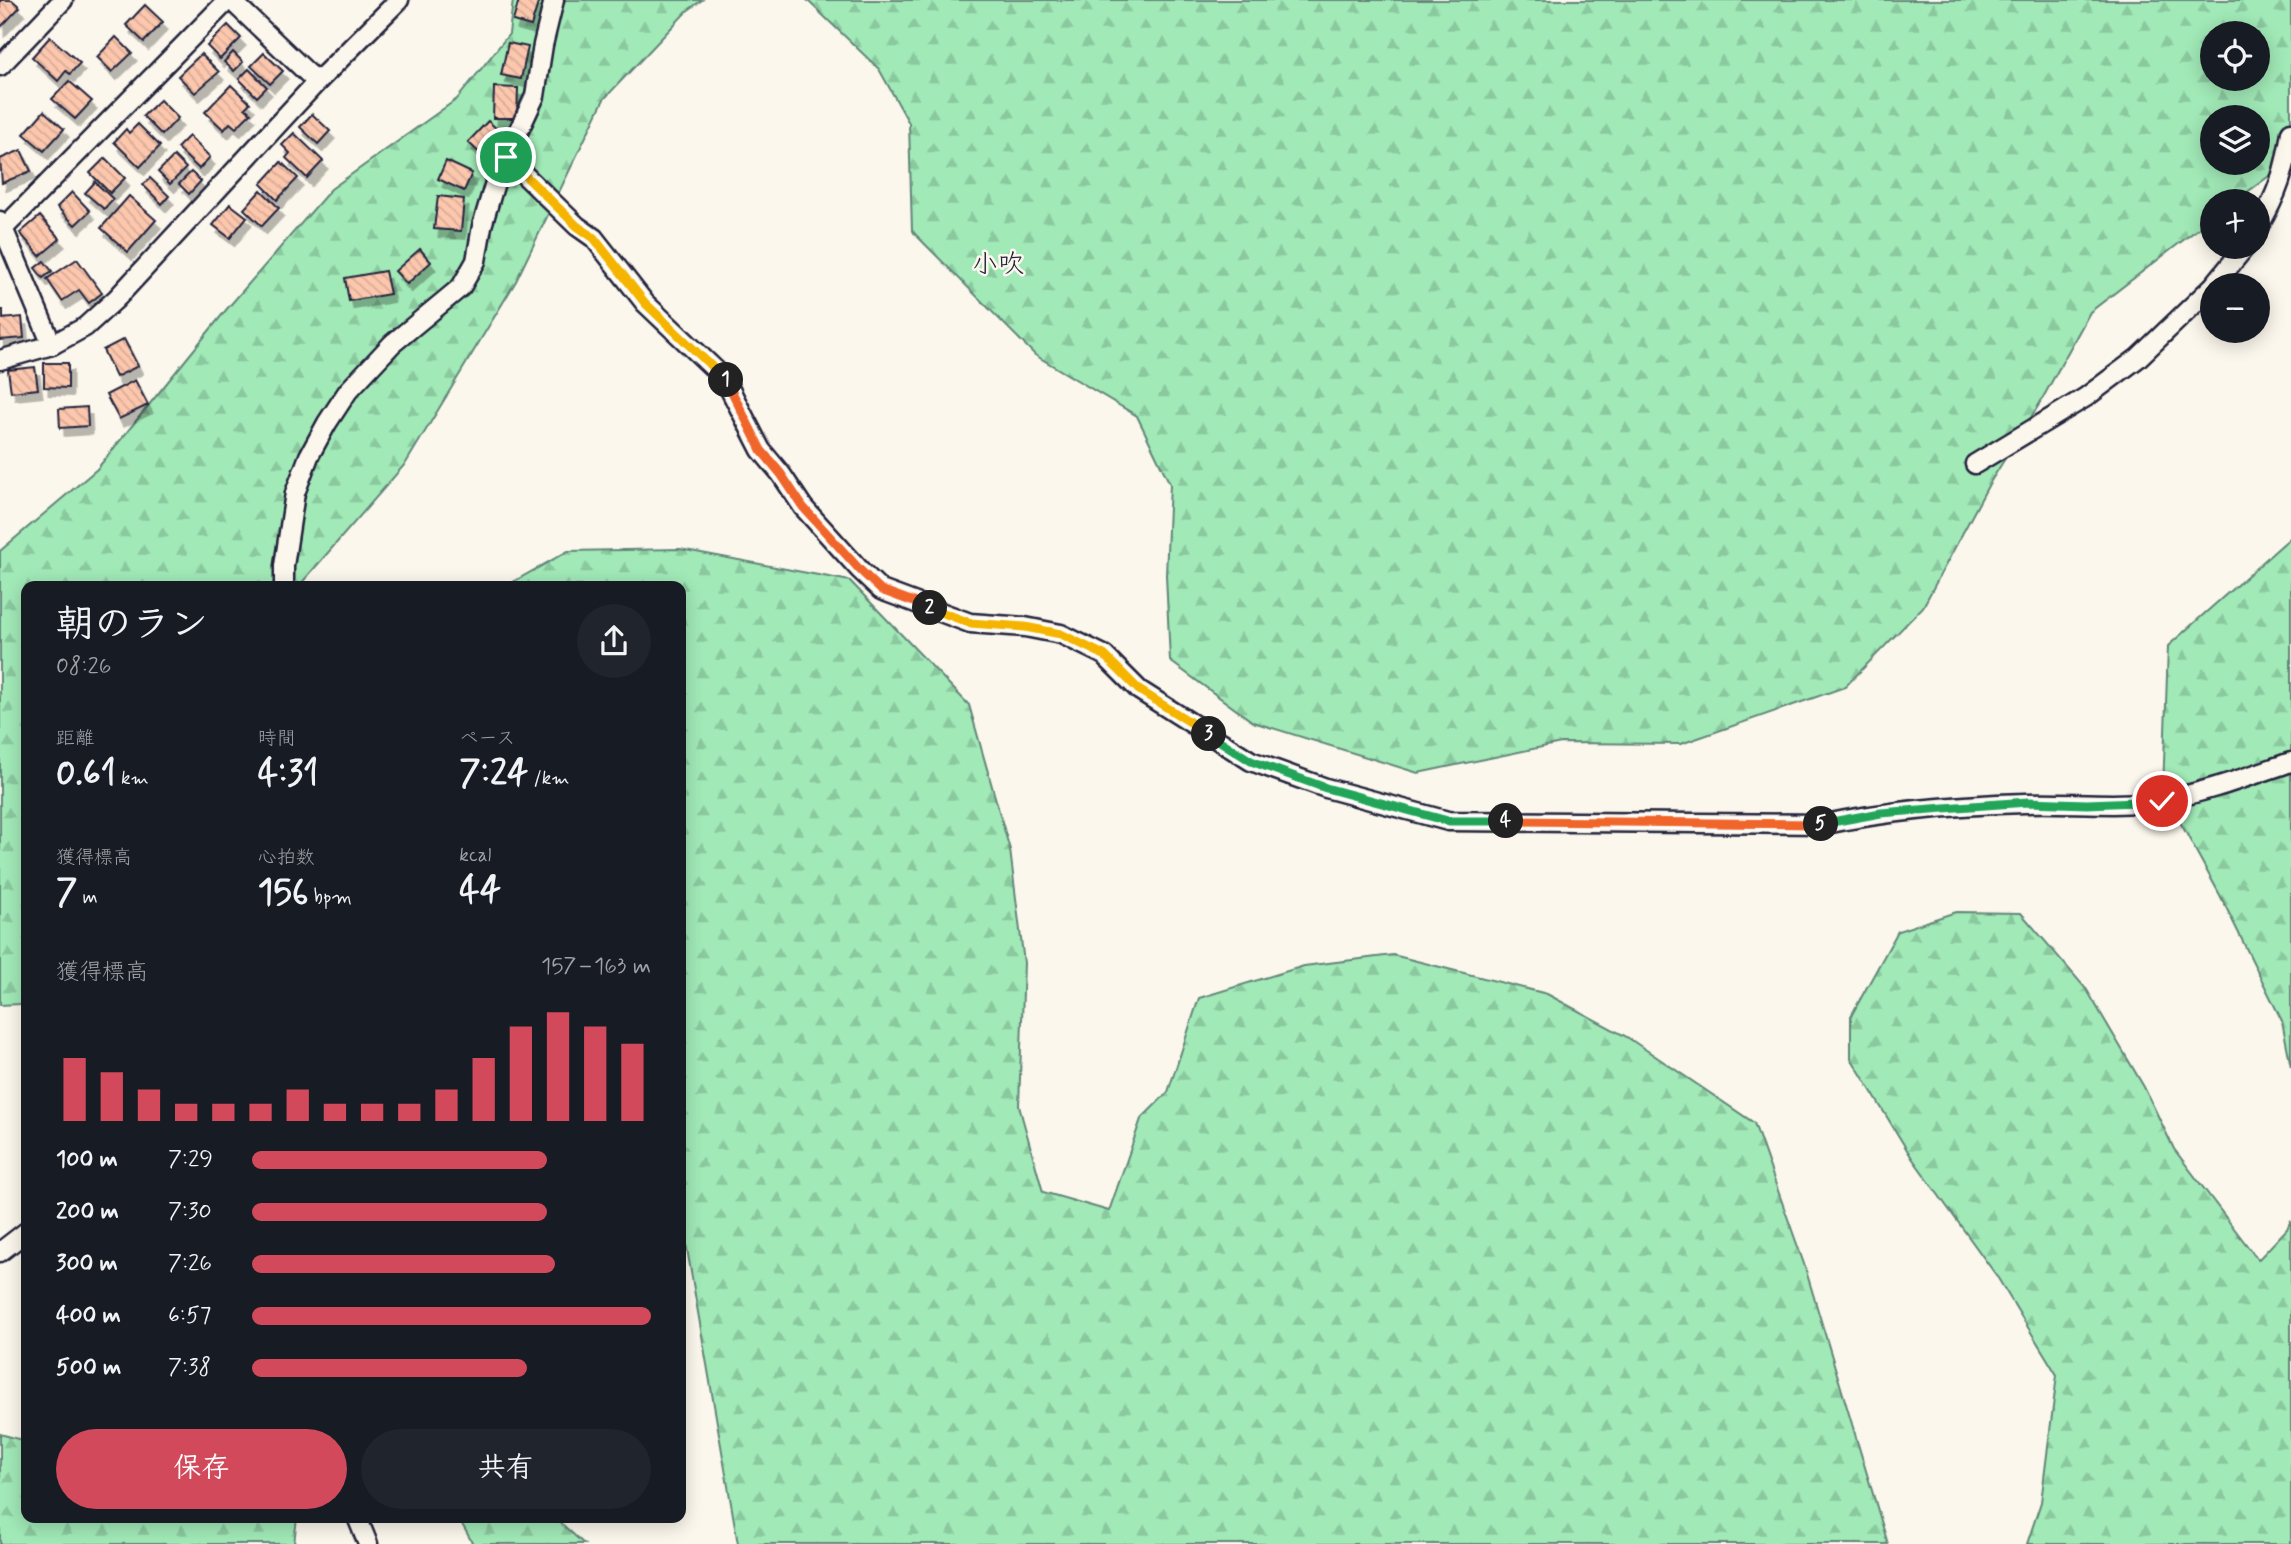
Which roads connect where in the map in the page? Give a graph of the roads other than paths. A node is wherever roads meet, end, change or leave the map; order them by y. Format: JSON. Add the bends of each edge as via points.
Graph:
{"nodes":[{"id":1,"x":63,"y":0,"type":"edge"},
{"id":2,"x":229,"y":0,"type":"edge"},
{"id":3,"x":399,"y":0,"type":"edge"},
{"id":4,"x":554,"y":0,"type":"edge"},
{"id":5,"x":0,"y":66,"type":"edge"},
{"id":6,"x":317,"y":82,"type":"junction"},
{"id":7,"x":2291,"y":132,"type":"edge"},
{"id":8,"x":506,"y":157,"type":"junction"},
{"id":9,"x":2270,"y":207,"type":"edge"},
{"id":10,"x":1,"y":227,"type":"edge"},
{"id":11,"x":2235,"y":259,"type":"edge"},
{"id":12,"x":2224,"y":273,"type":"edge"},
{"id":13,"x":2200,"y":298,"type":"edge"},
{"id":14,"x":52,"y":345,"type":"junction"},
{"id":15,"x":0,"y":360,"type":"edge"},
{"id":16,"x":1975,"y":464,"type":"dead end"},
{"id":17,"x":284,"y":581,"type":"edge"},
{"id":18,"x":2291,"y":762,"type":"edge"},
{"id":19,"x":21,"y":1235,"type":"edge"},
{"id":20,"x":0,"y":1252,"type":"edge"},
{"id":21,"x":359,"y":1523,"type":"edge"},
{"id":22,"x":368,"y":1544,"type":"edge"}],
"edges":[{"from":1,"to":5,"type":"street"},
{"from":2,"to":6,"type":"street"},
{"from":2,"to":10,"type":"street"},
{"from":3,"to":6,"type":"street"},
{"from":4,"to":8,"type":"street","via":[[535,96]]},
{"from":6,"to":14,"type":"street","via":[[116,299],[85,327]]},
{"from":7,"to":9,"type":"street","via":[[2286,165]]},
{"from":8,"to":17,"type":"street","via":[[482,226],[476,261],[461,287],[392,344],[348,391],[309,456],[295,494]]},
{"from":8,"to":18,"type":"street","via":[[594,238],[645,303],[724,378],[761,450],[803,507],[881,590],[970,623],[1061,634],[1104,655],[1139,690],[1251,761],[1326,788],[1448,821],[1826,824],[1881,813],[2028,802],[2162,801]]},
{"from":10,"to":14,"type":"street"},
{"from":11,"to":12,"type":"street"},
{"from":13,"to":16,"type":"street","via":[[2138,358],[2096,389]]},
{"from":14,"to":15,"type":"street"},
{"from":19,"to":20,"type":"street"},
{"from":21,"to":22,"type":"street"}]}
